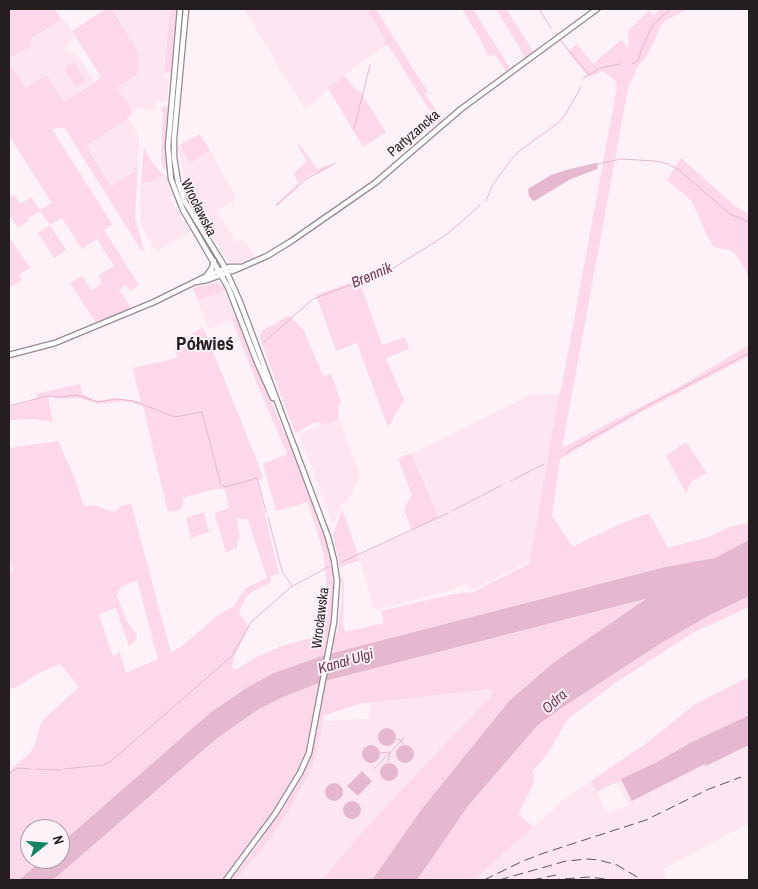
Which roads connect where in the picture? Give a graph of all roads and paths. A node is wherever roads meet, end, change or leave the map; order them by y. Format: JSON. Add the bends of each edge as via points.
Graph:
{"nodes":[{"id":1,"x":180,"y":9,"type":"edge"},
{"id":2,"x":186,"y":9,"type":"edge"},
{"id":3,"x":597,"y":9,"type":"edge"},
{"id":4,"x":214,"y":261,"type":"junction"},
{"id":5,"x":241,"y":267,"type":"junction"},
{"id":6,"x":226,"y":271,"type":"junction"},
{"id":7,"x":221,"y":273,"type":"junction"},
{"id":8,"x":206,"y":276,"type":"junction"},
{"id":9,"x":231,"y":281,"type":"junction"},
{"id":10,"x":196,"y":282,"type":"junction"},
{"id":11,"x":9,"y":355,"type":"edge"},
{"id":12,"x":276,"y":403,"type":"junction"},
{"id":13,"x":226,"y":880,"type":"edge"}],
"edges":[{"from":1,"to":4,"type":"main road","name":"Wrocławska","via":[[168,165],[178,198]]},
{"from":2,"to":6,"type":"main road","name":"Wrocławska","via":[[174,166],[184,198]]},
{"from":3,"to":5,"type":"main road","name":"Partyzancka","via":[[465,106],[370,187],[281,248]]},
{"from":4,"to":7,"type":"main road","name":"Wrocławska"},
{"from":4,"to":8,"type":"main road"},
{"from":5,"to":6,"type":"main road","name":"Partyzancka"},
{"from":5,"to":9,"type":"main road"},
{"from":6,"to":7,"type":"main road","name":"Partyzancka"},
{"from":6,"to":9,"type":"main road","name":"Wrocławska"},
{"from":7,"to":8,"type":"main road"},
{"from":7,"to":10,"type":"main road"},
{"from":7,"to":12,"type":"main road","name":"Wrocławska"},
{"from":8,"to":10,"type":"main road"},
{"from":9,"to":12,"type":"main road","name":"Wrocławska"},
{"from":10,"to":11,"type":"main road","via":[[56,343]]},
{"from":12,"to":13,"type":"main road","name":"Wrocławska","via":[[333,552],[337,590],[332,636],[309,753],[267,826]]}]}
